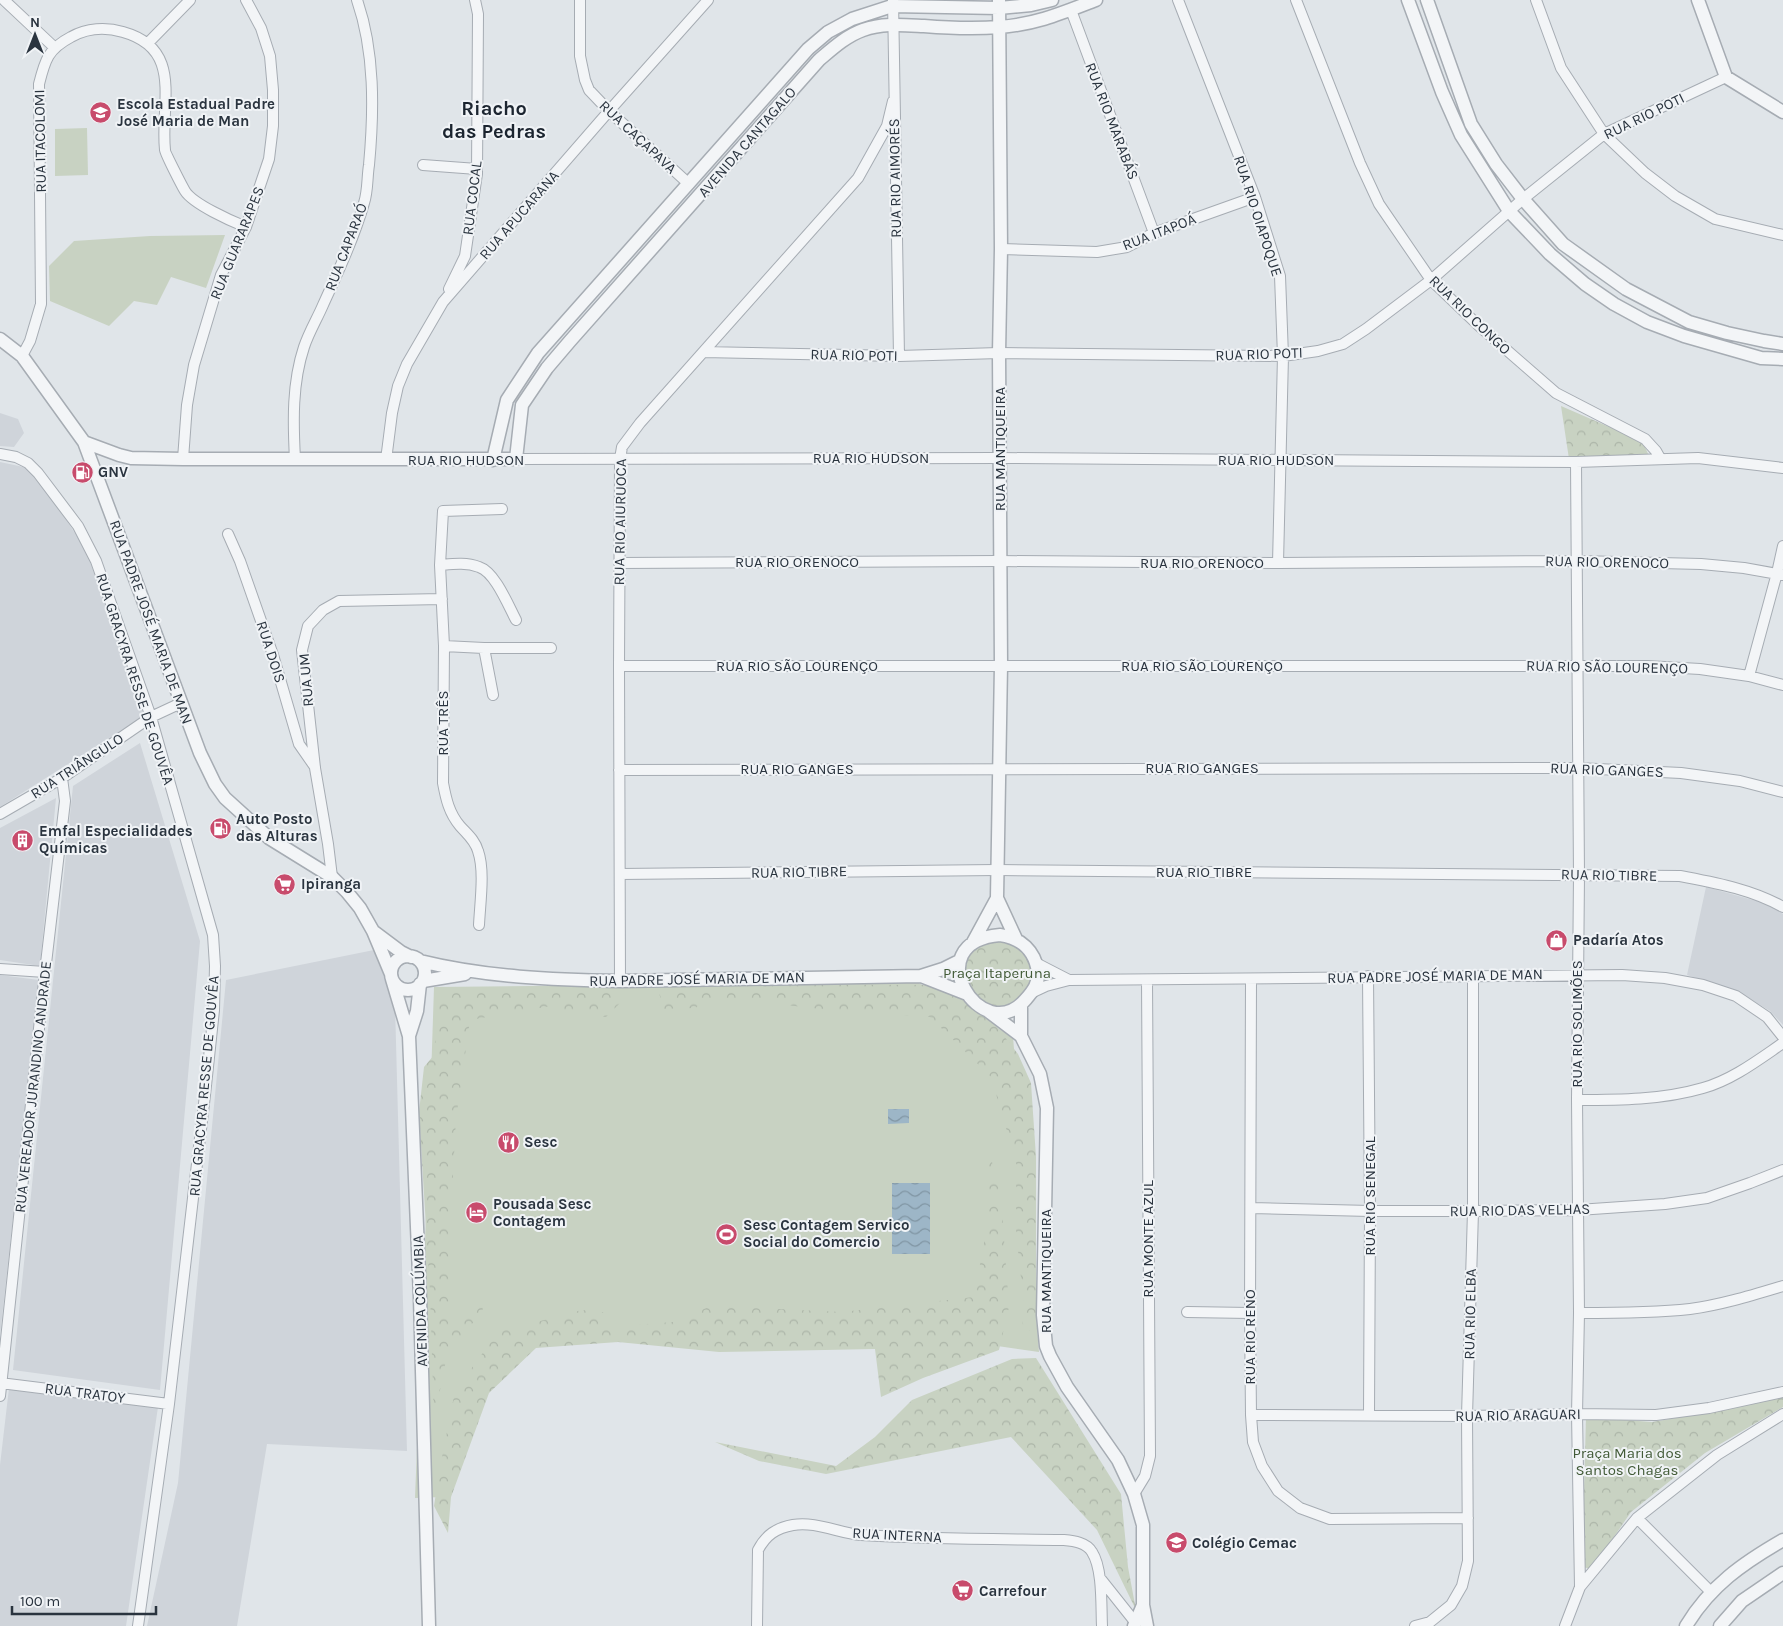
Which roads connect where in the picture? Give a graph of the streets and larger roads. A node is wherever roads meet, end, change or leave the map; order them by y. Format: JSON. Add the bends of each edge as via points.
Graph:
{"nodes":[{"id":1,"x":4,"y":0,"type":"edge"},
{"id":2,"x":190,"y":0,"type":"edge"},
{"id":3,"x":246,"y":0,"type":"edge"},
{"id":4,"x":357,"y":0,"type":"edge"},
{"id":5,"x":477,"y":0,"type":"edge"},
{"id":6,"x":580,"y":0,"type":"edge"},
{"id":7,"x":708,"y":0,"type":"edge"},
{"id":8,"x":1052,"y":0,"type":"edge"},
{"id":9,"x":1096,"y":0,"type":"edge"},
{"id":10,"x":1178,"y":0,"type":"edge"},
{"id":11,"x":1296,"y":0,"type":"edge"},
{"id":12,"x":1536,"y":0,"type":"edge"},
{"id":13,"x":1698,"y":0,"type":"edge"},
{"id":14,"x":1428,"y":2,"type":"edge"},
{"id":15,"x":892,"y":3,"type":"edge"},
{"id":16,"x":999,"y":4,"type":"edge"},
{"id":17,"x":1410,"y":6,"type":"edge"},
{"id":18,"x":1071,"y":10,"type":"junction"},
{"id":19,"x":892,"y":24,"type":"junction"},
{"id":20,"x":1000,"y":27,"type":"junction"},
{"id":21,"x":148,"y":43,"type":"junction"},
{"id":22,"x":54,"y":47,"type":"junction"},
{"id":23,"x":1726,"y":77,"type":"junction"},
{"id":24,"x":893,"y":100,"type":"junction"},
{"id":25,"x":609,"y":111,"type":"junction"},
{"id":26,"x":1783,"y":112,"type":"edge"},
{"id":27,"x":1604,"y":134,"type":"junction"},
{"id":28,"x":423,"y":165,"type":"dead end"},
{"id":29,"x":477,"y":169,"type":"junction"},
{"id":30,"x":689,"y":184,"type":"junction"},
{"id":31,"x":1255,"y":197,"type":"junction"},
{"id":32,"x":1523,"y":199,"type":"junction"},
{"id":33,"x":1510,"y":210,"type":"junction"},
{"id":34,"x":246,"y":227,"type":"junction"},
{"id":35,"x":1154,"y":233,"type":"junction"},
{"id":36,"x":1783,"y":236,"type":"edge"},
{"id":37,"x":1001,"y":249,"type":"junction"},
{"id":38,"x":1431,"y":280,"type":"junction"},
{"id":39,"x":443,"y":302,"type":"junction"},
{"id":40,"x":0,"y":339,"type":"edge"},
{"id":41,"x":1783,"y":344,"type":"edge"},
{"id":42,"x":703,"y":352,"type":"junction"},
{"id":43,"x":999,"y":353,"type":"junction"},
{"id":44,"x":22,"y":356,"type":"junction"},
{"id":45,"x":899,"y":356,"type":"junction"},
{"id":46,"x":1283,"y":356,"type":"junction"},
{"id":47,"x":1783,"y":359,"type":"edge"},
{"id":48,"x":84,"y":442,"type":"junction"},
{"id":49,"x":0,"y":454,"type":"edge"},
{"id":50,"x":620,"y":458,"type":"junction"},
{"id":51,"x":1000,"y":458,"type":"junction"},
{"id":52,"x":1660,"y":458,"type":"junction"},
{"id":53,"x":516,"y":459,"type":"junction"},
{"id":54,"x":183,"y":460,"type":"junction"},
{"id":55,"x":295,"y":460,"type":"junction"},
{"id":56,"x":386,"y":460,"type":"junction"},
{"id":57,"x":494,"y":460,"type":"junction"},
{"id":58,"x":1281,"y":460,"type":"junction"},
{"id":59,"x":1576,"y":462,"type":"junction"},
{"id":60,"x":1783,"y":468,"type":"edge"},
{"id":61,"x":502,"y":509,"type":"dead end"},
{"id":62,"x":228,"y":534,"type":"dead end"},
{"id":63,"x":1783,"y":546,"type":"edge"},
{"id":64,"x":1578,"y":560,"type":"junction"},
{"id":65,"x":999,"y":561,"type":"junction"},
{"id":66,"x":619,"y":563,"type":"junction"},
{"id":67,"x":1278,"y":563,"type":"junction"},
{"id":68,"x":440,"y":564,"type":"junction"},
{"id":69,"x":1780,"y":574,"type":"edge"},
{"id":70,"x":442,"y":599,"type":"junction"},
{"id":71,"x":516,"y":620,"type":"dead end"},
{"id":72,"x":444,"y":646,"type":"junction"},
{"id":73,"x":484,"y":648,"type":"junction"},
{"id":74,"x":551,"y":648,"type":"dead end"},
{"id":75,"x":1001,"y":665,"type":"junction"},
{"id":76,"x":619,"y":666,"type":"junction"},
{"id":77,"x":1577,"y":666,"type":"junction"},
{"id":78,"x":1749,"y":676,"type":"junction"},
{"id":79,"x":1783,"y":686,"type":"edge"},
{"id":80,"x":493,"y":695,"type":"dead end"},
{"id":81,"x":181,"y":703,"type":"junction"},
{"id":82,"x":151,"y":717,"type":"junction"},
{"id":83,"x":315,"y":768,"type":"junction"},
{"id":84,"x":1577,"y":768,"type":"junction"},
{"id":85,"x":998,"y":769,"type":"junction"},
{"id":86,"x":619,"y":770,"type":"junction"},
{"id":87,"x":62,"y":778,"type":"junction"},
{"id":88,"x":1783,"y":792,"type":"edge"},
{"id":89,"x":0,"y":814,"type":"edge"},
{"id":90,"x":997,"y":870,"type":"junction"},
{"id":91,"x":620,"y":874,"type":"junction"},
{"id":92,"x":1579,"y":875,"type":"junction"},
{"id":93,"x":332,"y":877,"type":"junction"},
{"id":94,"x":997,"y":898,"type":"junction"},
{"id":95,"x":1783,"y":907,"type":"edge"},
{"id":96,"x":479,"y":924,"type":"dead end"},
{"id":97,"x":373,"y":931,"type":"junction"},
{"id":98,"x":1016,"y":939,"type":"junction"},
{"id":99,"x":972,"y":944,"type":"junction"},
{"id":100,"x":415,"y":959,"type":"junction"},
{"id":101,"x":959,"y":961,"type":"junction"},
{"id":102,"x":1036,"y":963,"type":"junction"},
{"id":103,"x":0,"y":969,"type":"edge"},
{"id":104,"x":45,"y":972,"type":"junction"},
{"id":105,"x":475,"y":972,"type":"junction"},
{"id":106,"x":1578,"y":974,"type":"junction"},
{"id":107,"x":391,"y":976,"type":"junction"},
{"id":108,"x":920,"y":976,"type":"junction"},
{"id":109,"x":1368,"y":976,"type":"junction"},
{"id":110,"x":1473,"y":976,"type":"junction"},
{"id":111,"x":1252,"y":979,"type":"junction"},
{"id":112,"x":1069,"y":980,"type":"junction"},
{"id":113,"x":1147,"y":980,"type":"junction"},
{"id":114,"x":620,"y":981,"type":"junction"},
{"id":115,"x":421,"y":983,"type":"junction"},
{"id":116,"x":1031,"y":993,"type":"junction"},
{"id":117,"x":967,"y":994,"type":"junction"},
{"id":118,"x":1021,"y":1004,"type":"junction"},
{"id":119,"x":988,"y":1011,"type":"junction"},
{"id":120,"x":409,"y":1036,"type":"junction"},
{"id":121,"x":1021,"y":1036,"type":"junction"},
{"id":122,"x":1783,"y":1037,"type":"edge"},
{"id":123,"x":1783,"y":1043,"type":"edge"},
{"id":124,"x":1577,"y":1100,"type":"junction"},
{"id":125,"x":1783,"y":1171,"type":"edge"},
{"id":126,"x":1251,"y":1208,"type":"junction"},
{"id":127,"x":1578,"y":1210,"type":"junction"},
{"id":128,"x":1370,"y":1211,"type":"junction"},
{"id":129,"x":1473,"y":1211,"type":"junction"},
{"id":130,"x":1783,"y":1286,"type":"edge"},
{"id":131,"x":1187,"y":1312,"type":"dead end"},
{"id":132,"x":1250,"y":1313,"type":"junction"},
{"id":133,"x":1579,"y":1313,"type":"junction"},
{"id":134,"x":1,"y":1383,"type":"edge"},
{"id":135,"x":1783,"y":1392,"type":"edge"},
{"id":136,"x":0,"y":1396,"type":"edge"},
{"id":137,"x":169,"y":1404,"type":"junction"},
{"id":138,"x":1577,"y":1414,"type":"junction"},
{"id":139,"x":1783,"y":1414,"type":"edge"},
{"id":140,"x":1251,"y":1416,"type":"junction"},
{"id":141,"x":1369,"y":1416,"type":"junction"},
{"id":142,"x":1467,"y":1416,"type":"junction"},
{"id":143,"x":1134,"y":1494,"type":"junction"},
{"id":144,"x":1468,"y":1518,"type":"junction"},
{"id":145,"x":1637,"y":1518,"type":"junction"},
{"id":146,"x":1783,"y":1540,"type":"edge"},
{"id":147,"x":1783,"y":1573,"type":"edge"},
{"id":148,"x":1100,"y":1578,"type":"junction"},
{"id":149,"x":1580,"y":1587,"type":"junction"},
{"id":150,"x":1711,"y":1592,"type":"junction"},
{"id":151,"x":1143,"y":1604,"type":"junction"},
{"id":152,"x":1137,"y":1625,"type":"edge"},
{"id":153,"x":138,"y":1626,"type":"edge"},
{"id":154,"x":429,"y":1626,"type":"edge"},
{"id":155,"x":757,"y":1626,"type":"edge"},
{"id":156,"x":1102,"y":1626,"type":"edge"},
{"id":157,"x":1148,"y":1626,"type":"edge"},
{"id":158,"x":1415,"y":1626,"type":"edge"},
{"id":159,"x":1565,"y":1626,"type":"edge"},
{"id":160,"x":1686,"y":1626,"type":"edge"},
{"id":161,"x":1720,"y":1626,"type":"edge"}],
"edges":[{"from":1,"to":22,"type":"street"},
{"from":2,"to":21,"type":"street"},
{"from":3,"to":34,"type":"street","name":"RUA GUARARAPES","via":[[261,28],[270,56],[274,90],[269,159]]},
{"from":4,"to":55,"type":"street","name":"RUA CAPARAÓ","via":[[364,19],[373,105],[365,201],[304,346],[295,388]]},
{"from":5,"to":29,"type":"street","name":"RUA COCAL"},
{"from":6,"to":25,"type":"street","name":"RUA CAÇAPAVA","via":[[580,56],[585,80],[597,100]]},
{"from":7,"to":25,"type":"street","name":"RUA APUCARANA"},
{"from":8,"to":16,"type":"street","name":"AVENIDA CANTAGALO","via":[[1039,4]]},
{"from":9,"to":18,"type":"street","name":"AVENIDA CANTAGALO"},
{"from":10,"to":31,"type":"street","name":"RUA RIO OIAPOQUE"},
{"from":11,"to":38,"type":"street","name":"RUA RIO CONGO","via":[[1360,163],[1380,204]]},
{"from":12,"to":27,"type":"street","via":[[1561,68]]},
{"from":13,"to":23,"type":"street"},
{"from":14,"to":17,"type":"street"},
{"from":14,"to":32,"type":"street","via":[[1471,124]]},
{"from":15,"to":16,"type":"street","name":"AVENIDA CANTAGALO"},
{"from":15,"to":19,"type":"street","name":"RUA RIO AIMORÉS"},
{"from":15,"to":30,"type":"street","name":"AVENIDA CANTAGALO","via":[[828,32],[808,50]]},
{"from":16,"to":20,"type":"street","name":"RUA MANTIQUEIRA"},
{"from":17,"to":33,"type":"street","via":[[1461,135]]},
{"from":18,"to":20,"type":"street","name":"AVENIDA CANTAGALO","via":[[1030,24]]},
{"from":18,"to":35,"type":"street","name":"RUA RIO MARABÁS"},
{"from":19,"to":20,"type":"street","name":"AVENIDA CANTAGALO"},
{"from":19,"to":24,"type":"street","name":"RUA RIO AIMORÉS"},
{"from":19,"to":53,"type":"street","name":"AVENIDA CANTAGALO","via":[[863,30],[838,43],[819,60],[570,341],[522,405]]},
{"from":20,"to":37,"type":"street","name":"RUA MANTIQUEIRA"},
{"from":21,"to":22,"type":"street","via":[[135,35],[113,29],[92,29]]},
{"from":21,"to":34,"type":"street","via":[[160,58],[165,79],[165,152],[186,193],[212,212]]},
{"from":22,"to":44,"type":"street","name":"RUA ITACOLOMI","via":[[45,60],[39,84],[41,304]]},
{"from":23,"to":26,"type":"street"},
{"from":23,"to":27,"type":"street","name":"RUA RIO POTI"},
{"from":24,"to":42,"type":"street","name":"RUA RIO AIURUOCA","via":[[887,126],[858,178]]},
{"from":24,"to":45,"type":"street","name":"RUA RIO AIMORÉS"},
{"from":25,"to":30,"type":"street","name":"RUA CAÇAPAVA"},
{"from":25,"to":39,"type":"street","name":"RUA APUCARANA"},
{"from":27,"to":32,"type":"street","name":"RUA RIO POTI"},
{"from":27,"to":36,"type":"street","via":[[1675,196],[1715,219]]},
{"from":28,"to":29,"type":"street"},
{"from":29,"to":39,"type":"street","name":"RUA COCAL","via":[[465,256]]},
{"from":30,"to":57,"type":"street","name":"AVENIDA CANTAGALO","via":[[538,353],[507,400]]},
{"from":31,"to":35,"type":"street","name":"RUA ITAPOÁ"},
{"from":31,"to":46,"type":"street","name":"RUA RIO OIAPOQUE","via":[[1280,276]]},
{"from":32,"to":33,"type":"street","name":"RUA RIO POTI"},
{"from":32,"to":41,"type":"street","via":[[1563,244],[1656,306],[1689,322],[1726,334]]},
{"from":33,"to":38,"type":"street","name":"RUA RIO POTI"},
{"from":33,"to":47,"type":"street","via":[[1550,254],[1614,304],[1647,322],[1684,336],[1761,358]]},
{"from":34,"to":54,"type":"street","name":"RUA GUARARAPES","via":[[221,275],[194,365]]},
{"from":35,"to":37,"type":"street","name":"RUA ITAPOÁ","via":[[1127,247],[1097,252]]},
{"from":37,"to":43,"type":"street","name":"RUA MANTIQUEIRA"},
{"from":38,"to":46,"type":"street","name":"RUA RIO POTI","via":[[1343,344]]},
{"from":38,"to":52,"type":"street","name":"RUA RIO CONGO","via":[[1556,393],[1645,438]]},
{"from":39,"to":56,"type":"street","name":"RUA APUCARANA","via":[[398,386]]},
{"from":40,"to":44,"type":"street","name":"RUA PADRE JOSÉ MARIA DE MAN"},
{"from":42,"to":45,"type":"street","name":"RUA RIO POTI"},
{"from":42,"to":50,"type":"street","name":"RUA RIO AIURUOCA","via":[[640,423],[622,447]]},
{"from":43,"to":45,"type":"street","name":"RUA RIO POTI"},
{"from":43,"to":46,"type":"street","name":"RUA RIO POTI"},
{"from":43,"to":51,"type":"street","name":"RUA MANTIQUEIRA"},
{"from":44,"to":48,"type":"street","name":"RUA PADRE JOSÉ MARIA DE MAN"},
{"from":46,"to":58,"type":"street","name":"RUA RIO OIAPOQUE"},
{"from":48,"to":54,"type":"street","name":"RUA RIO HUDSON","via":[[131,458]]},
{"from":48,"to":81,"type":"street","name":"RUA PADRE JOSÉ MARIA DE MAN"},
{"from":49,"to":82,"type":"street","name":"RUA GRACYRA RESSE DE GOUVÊA","via":[[28,463],[78,526],[96,562]]},
{"from":50,"to":51,"type":"street","name":"RUA RIO HUDSON"},
{"from":50,"to":53,"type":"street","name":"RUA RIO HUDSON"},
{"from":50,"to":66,"type":"street","name":"RUA RIO AIURUOCA"},
{"from":51,"to":58,"type":"street","name":"RUA RIO HUDSON"},
{"from":51,"to":65,"type":"street","name":"RUA MANTIQUEIRA"},
{"from":52,"to":59,"type":"street","name":"RUA RIO HUDSON"},
{"from":52,"to":60,"type":"street","via":[[1698,458]]},
{"from":53,"to":57,"type":"street","name":"RUA RIO HUDSON"},
{"from":54,"to":55,"type":"street","name":"RUA RIO HUDSON"},
{"from":55,"to":56,"type":"street","name":"RUA RIO HUDSON"},
{"from":56,"to":57,"type":"street","name":"RUA RIO HUDSON"},
{"from":58,"to":59,"type":"street","name":"RUA RIO HUDSON"},
{"from":58,"to":67,"type":"street","name":"RUA RIO OIAPOQUE"},
{"from":59,"to":64,"type":"street","name":"RUA RIO SOLIMÕES"},
{"from":61,"to":68,"type":"street","name":"RUA TRÊS","via":[[443,511]]},
{"from":62,"to":83,"type":"street","name":"RUA DOIS","via":[[273,655],[298,744]]},
{"from":63,"to":69,"type":"street"},
{"from":64,"to":67,"type":"street","name":"RUA RIO ORENOCO"},
{"from":64,"to":69,"type":"street","name":"RUA RIO ORENOCO","via":[[1702,564]]},
{"from":64,"to":77,"type":"street","name":"RUA RIO SOLIMÕES"},
{"from":65,"to":66,"type":"street","name":"RUA RIO ORENOCO"},
{"from":65,"to":67,"type":"street","name":"RUA RIO ORENOCO"},
{"from":65,"to":75,"type":"street","name":"RUA MANTIQUEIRA"},
{"from":66,"to":76,"type":"street","name":"RUA RIO AIURUOCA"},
{"from":68,"to":70,"type":"street","name":"RUA TRÊS"},
{"from":68,"to":71,"type":"street","via":[[468,564],[491,575]]},
{"from":69,"to":78,"type":"street"},
{"from":70,"to":72,"type":"street","name":"RUA TRÊS"},
{"from":70,"to":83,"type":"street","name":"RUA UM","via":[[339,601],[322,610],[308,626],[302,650]]},
{"from":72,"to":73,"type":"street"},
{"from":72,"to":96,"type":"street","name":"RUA TRÊS","via":[[443,783],[447,805],[478,850],[481,866]]},
{"from":73,"to":74,"type":"street"},
{"from":73,"to":80,"type":"street"},
{"from":75,"to":76,"type":"street","name":"RUA RIO SÃO LOURENÇO"},
{"from":75,"to":77,"type":"street","name":"RUA RIO SÃO LOURENÇO"},
{"from":75,"to":85,"type":"street","name":"RUA MANTIQUEIRA"},
{"from":76,"to":86,"type":"street","name":"RUA RIO AIURUOCA"},
{"from":77,"to":78,"type":"street","name":"RUA RIO SÃO LOURENÇO","via":[[1691,668]]},
{"from":77,"to":84,"type":"street","name":"RUA RIO SOLIMÕES"},
{"from":78,"to":79,"type":"street","name":"RUA RIO SÃO LOURENÇO"},
{"from":81,"to":82,"type":"street","name":"RUA TRIÂNGULO"},
{"from":81,"to":93,"type":"street","name":"RUA PADRE JOSÉ MARIA DE MAN","via":[[200,753],[225,798],[269,838]]},
{"from":82,"to":87,"type":"street","name":"RUA TRIÂNGULO"},
{"from":82,"to":137,"type":"street","name":"RUA GRACYRA RESSE DE GOUVÊA","via":[[213,935],[215,966],[214,1010]]},
{"from":83,"to":93,"type":"street","name":"RUA UM"},
{"from":84,"to":85,"type":"street","name":"RUA RIO GANGES"},
{"from":84,"to":88,"type":"street","name":"RUA RIO GANGES","via":[[1681,772],[1740,781]]},
{"from":84,"to":92,"type":"street","name":"RUA RIO SOLIMÕES"},
{"from":85,"to":86,"type":"street","name":"RUA RIO GANGES"},
{"from":85,"to":90,"type":"street","name":"RUA MANTIQUEIRA"},
{"from":86,"to":91,"type":"street","name":"RUA RIO AIURUOCA"},
{"from":87,"to":89,"type":"street","name":"RUA TRIÂNGULO"},
{"from":87,"to":104,"type":"street","name":"RUA VEREADOR JURANDINO ANDRADE","via":[[65,801]]},
{"from":90,"to":91,"type":"street","name":"RUA RIO TIBRE"},
{"from":90,"to":92,"type":"street","name":"RUA RIO TIBRE"},
{"from":90,"to":94,"type":"street","name":"RUA MANTIQUEIRA"},
{"from":91,"to":114,"type":"street","name":"RUA RIO AIURUOCA"},
{"from":92,"to":95,"type":"street","name":"RUA RIO TIBRE","via":[[1680,876],[1724,885]]},
{"from":92,"to":106,"type":"street","name":"RUA RIO SOLIMÕES"},
{"from":93,"to":97,"type":"street","via":[[360,908]]},
{"from":94,"to":98,"type":"street","name":"RUA MANTIQUEIRA"},
{"from":94,"to":99,"type":"street","name":"RUA MANTIQUEIRA"},
{"from":97,"to":100,"type":"street","name":"RUA PADRE JOSÉ MARIA DE MAN"},
{"from":97,"to":107,"type":"street"},
{"from":98,"to":99,"type":"street","via":[[990,936]]},
{"from":98,"to":102,"type":"street","via":[[1034,955]]},
{"from":99,"to":101,"type":"street"},
{"from":100,"to":105,"type":"street","name":"RUA PADRE JOSÉ MARIA DE MAN"},
{"from":100,"to":107,"type":"street","via":[[397,960]]},
{"from":100,"to":115,"type":"street","via":[[424,969]]},
{"from":101,"to":108,"type":"street","name":"RUA PADRE JOSÉ MARIA DE MAN"},
{"from":101,"to":117,"type":"street","via":[[959,976]]},
{"from":102,"to":112,"type":"street","name":"RUA PADRE JOSÉ MARIA DE MAN"},
{"from":102,"to":116,"type":"street","via":[[1037,984]]},
{"from":103,"to":104,"type":"street"},
{"from":104,"to":134,"type":"street","name":"RUA VEREADOR JURANDINO ANDRADE"},
{"from":105,"to":114,"type":"street","name":"RUA PADRE JOSÉ MARIA DE MAN"},
{"from":105,"to":115,"type":"street","name":"RUA PADRE JOSÉ MARIA DE MAN"},
{"from":106,"to":110,"type":"street","name":"RUA PADRE JOSÉ MARIA DE MAN"},
{"from":106,"to":122,"type":"street","name":"RUA PADRE JOSÉ MARIA DE MAN","via":[[1665,978],[1703,985],[1736,996],[1768,1017]]},
{"from":106,"to":124,"type":"street","name":"RUA RIO SOLIMÕES"},
{"from":107,"to":115,"type":"street","via":[[403,989],[416,988]]},
{"from":107,"to":120,"type":"street","name":"AVENIDA COLÚMBIA"},
{"from":108,"to":114,"type":"street","name":"RUA PADRE JOSÉ MARIA DE MAN"},
{"from":108,"to":117,"type":"street","name":"RUA PADRE JOSÉ MARIA DE MAN"},
{"from":109,"to":110,"type":"street","name":"RUA PADRE JOSÉ MARIA DE MAN"},
{"from":109,"to":111,"type":"street","name":"RUA PADRE JOSÉ MARIA DE MAN"},
{"from":109,"to":128,"type":"street","name":"RUA RIO SENEGAL"},
{"from":110,"to":129,"type":"street","name":"RUA RIO ELBA"},
{"from":111,"to":113,"type":"street","name":"RUA PADRE JOSÉ MARIA DE MAN"},
{"from":111,"to":126,"type":"street","name":"RUA RIO RENO"},
{"from":112,"to":113,"type":"street","name":"RUA PADRE JOSÉ MARIA DE MAN"},
{"from":112,"to":116,"type":"street","name":"RUA PADRE JOSÉ MARIA DE MAN"},
{"from":113,"to":143,"type":"street","name":"RUA MONTE AZUL","via":[[1150,1456],[1145,1476]]},
{"from":115,"to":120,"type":"street"},
{"from":116,"to":118,"type":"street"},
{"from":117,"to":119,"type":"street"},
{"from":118,"to":119,"type":"street","via":[[1002,1012]]},
{"from":118,"to":121,"type":"street","name":"RUA MANTIQUEIRA"},
{"from":119,"to":121,"type":"street","name":"RUA MANTIQUEIRA"},
{"from":120,"to":154,"type":"street","name":"AVENIDA COLÚMBIA"},
{"from":121,"to":143,"type":"street","name":"RUA MANTIQUEIRA","via":[[1040,1074],[1047,1108],[1043,1315],[1046,1346],[1067,1387],[1118,1460]]},
{"from":123,"to":124,"type":"street","via":[[1741,1071],[1704,1088],[1662,1096]]},
{"from":124,"to":127,"type":"street","name":"RUA RIO SOLIMÕES"},
{"from":125,"to":127,"type":"street","name":"RUA RIO DAS VELHAS","via":[[1707,1198]]},
{"from":126,"to":128,"type":"street","name":"RUA RIO DAS VELHAS"},
{"from":126,"to":132,"type":"street","name":"RUA RIO RENO"},
{"from":127,"to":129,"type":"street","name":"RUA RIO DAS VELHAS"},
{"from":127,"to":133,"type":"street","name":"RUA RIO SOLIMÕES"},
{"from":128,"to":129,"type":"street","name":"RUA RIO DAS VELHAS"},
{"from":128,"to":141,"type":"street","name":"RUA RIO SENEGAL"},
{"from":129,"to":142,"type":"street","name":"RUA RIO ELBA"},
{"from":130,"to":133,"type":"street","via":[[1692,1308],[1641,1313]]},
{"from":131,"to":132,"type":"street"},
{"from":132,"to":140,"type":"street","name":"RUA RIO RENO"},
{"from":133,"to":138,"type":"street","name":"RUA RIO SOLIMÕES"},
{"from":134,"to":136,"type":"street","name":"RUA VEREADOR JURANDINO ANDRADE"},
{"from":134,"to":137,"type":"street","name":"RUA TRATOY"},
{"from":135,"to":138,"type":"street","name":"RUA RIO ARAGUARI","via":[[1710,1408],[1656,1414]]},
{"from":137,"to":153,"type":"street","name":"RUA GRACYRA RESSE DE GOUVÊA"},
{"from":138,"to":142,"type":"street","name":"RUA RIO ARAGUARI"},
{"from":138,"to":149,"type":"street","name":"RUA RIO SOLIMÕES"},
{"from":139,"to":145,"type":"street","via":[[1717,1455]]},
{"from":140,"to":141,"type":"street","name":"RUA RIO ARAGUARI"},
{"from":140,"to":144,"type":"street","name":"RUA RIO RENO","via":[[1253,1442],[1262,1466],[1278,1490],[1300,1508],[1330,1519]]},
{"from":141,"to":142,"type":"street","name":"RUA RIO ARAGUARI"},
{"from":142,"to":144,"type":"street","name":"RUA RIO ELBA"},
{"from":143,"to":151,"type":"street","name":"RUA MANTIQUEIRA","via":[[1143,1524]]},
{"from":144,"to":158,"type":"street","name":"RUA RIO ELBA","via":[[1468,1561],[1462,1586],[1451,1605],[1430,1622]]},
{"from":145,"to":149,"type":"street"},
{"from":145,"to":150,"type":"street"},
{"from":146,"to":150,"type":"street","via":[[1755,1556]]},
{"from":147,"to":161,"type":"street","via":[[1742,1601]]},
{"from":148,"to":152,"type":"street","name":"RUA INTERNA"},
{"from":148,"to":155,"type":"street","name":"RUA INTERNA","via":[[1092,1552],[1072,1541],[858,1534],[796,1524],[773,1531],[758,1550]]},
{"from":148,"to":156,"type":"street","name":"RUA INTERNA"},
{"from":149,"to":159,"type":"street"},
{"from":150,"to":160,"type":"street"},
{"from":151,"to":152,"type":"street","name":"RUA MANTIQUEIRA"},
{"from":151,"to":157,"type":"street","name":"RUA MANTIQUEIRA"}]}
